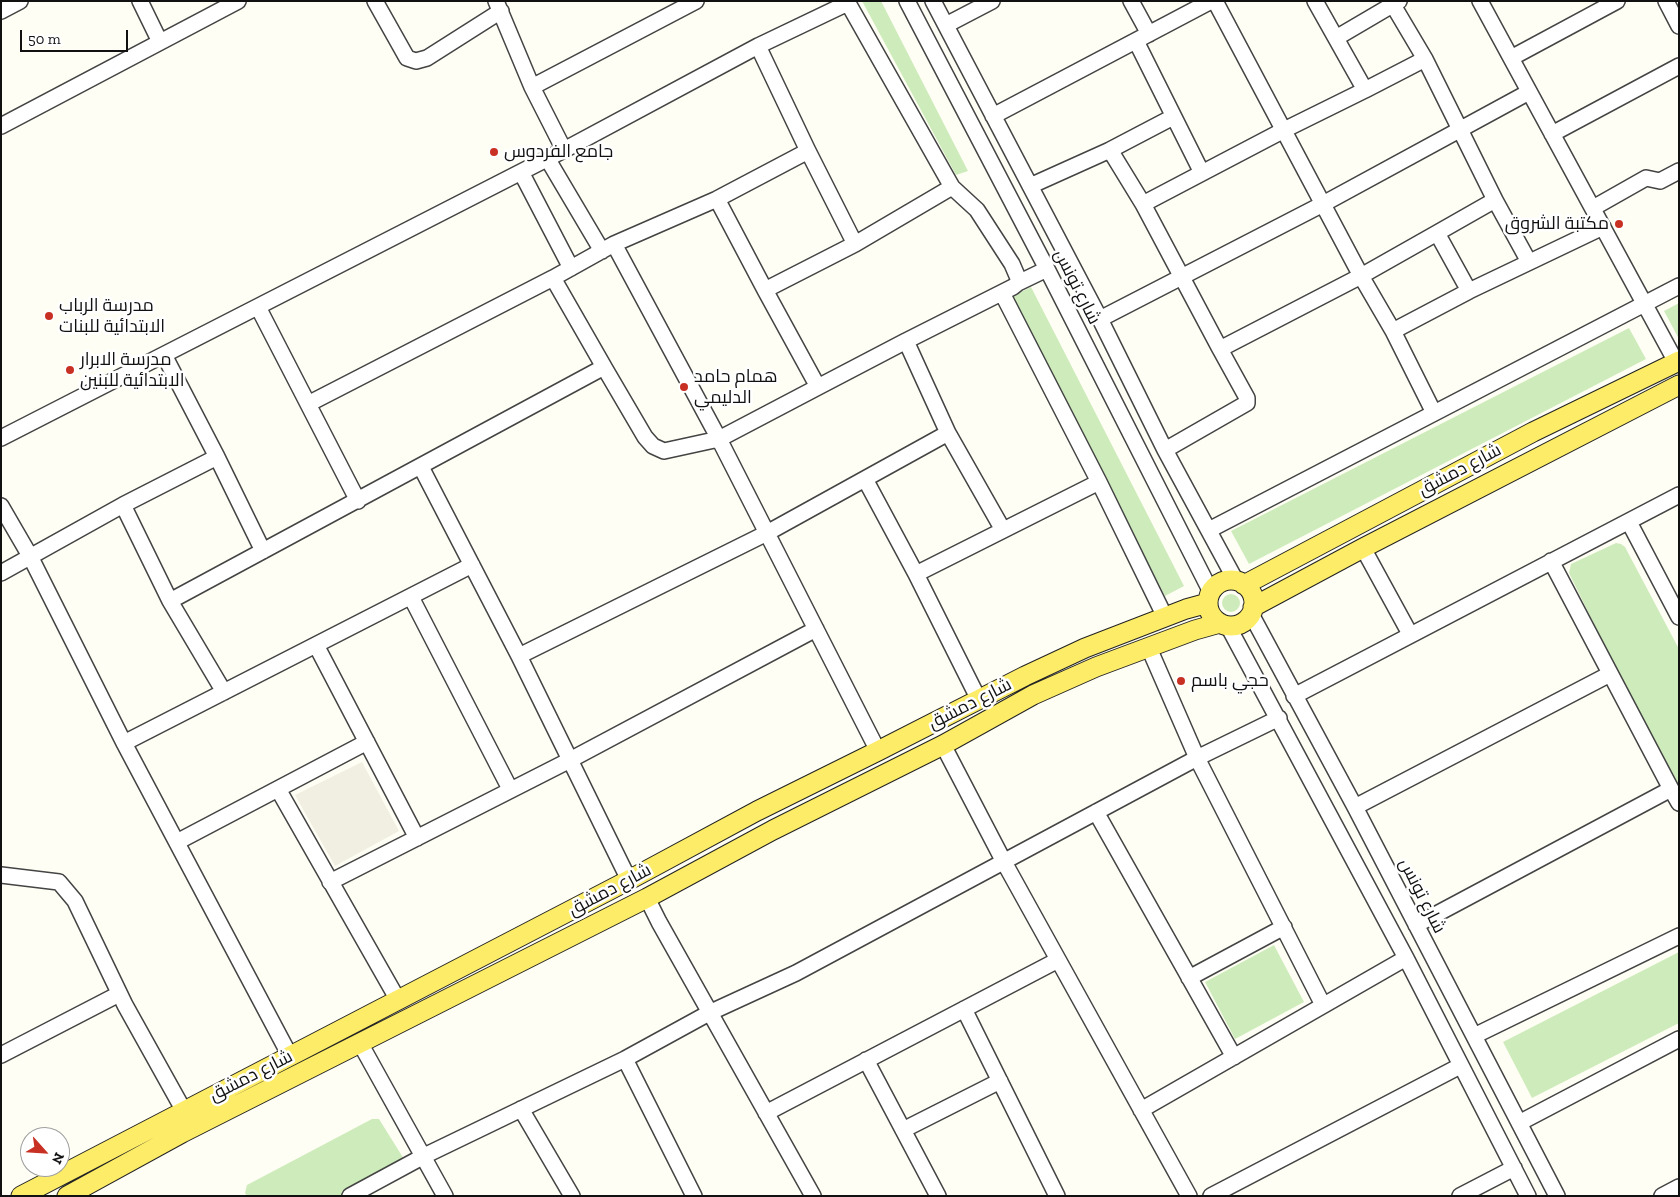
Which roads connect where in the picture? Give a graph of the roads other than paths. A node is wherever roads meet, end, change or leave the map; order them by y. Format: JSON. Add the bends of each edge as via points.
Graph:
{"nodes":[{"id":1,"x":20,"y":1,"type":"edge"},
{"id":2,"x":140,"y":1,"type":"edge"},
{"id":3,"x":238,"y":1,"type":"edge"},
{"id":4,"x":375,"y":1,"type":"edge"},
{"id":5,"x":696,"y":1,"type":"edge"},
{"id":6,"x":907,"y":1,"type":"edge"},
{"id":7,"x":933,"y":1,"type":"edge"},
{"id":8,"x":992,"y":1,"type":"edge"},
{"id":9,"x":1130,"y":1,"type":"edge"},
{"id":10,"x":1213,"y":1,"type":"edge"},
{"id":11,"x":1315,"y":1,"type":"edge"},
{"id":12,"x":1480,"y":1,"type":"edge"},
{"id":13,"x":1617,"y":1,"type":"edge"},
{"id":14,"x":1666,"y":1,"type":"edge"},
{"id":15,"x":848,"y":2,"type":"edge"},
{"id":16,"x":1396,"y":3,"type":"edge"},
{"id":17,"x":498,"y":6,"type":"edge"},
{"id":18,"x":1,"y":11,"type":"edge"},
{"id":19,"x":946,"y":25,"type":"junction"},
{"id":20,"x":1679,"y":26,"type":"edge"},
{"id":21,"x":1149,"y":34,"type":"junction"},
{"id":22,"x":1336,"y":38,"type":"junction"},
{"id":23,"x":1136,"y":41,"type":"junction"},
{"id":24,"x":160,"y":42,"type":"junction"},
{"id":25,"x":758,"y":46,"type":"junction"},
{"id":26,"x":1511,"y":58,"type":"junction"},
{"id":27,"x":1425,"y":60,"type":"junction"},
{"id":28,"x":1679,"y":66,"type":"edge"},
{"id":29,"x":532,"y":87,"type":"junction"},
{"id":30,"x":1365,"y":90,"type":"junction"},
{"id":31,"x":1529,"y":92,"type":"junction"},
{"id":32,"x":993,"y":116,"type":"junction"},
{"id":33,"x":1172,"y":117,"type":"junction"},
{"id":34,"x":1,"y":126,"type":"edge"},
{"id":35,"x":1460,"y":129,"type":"junction"},
{"id":36,"x":1284,"y":130,"type":"junction"},
{"id":37,"x":1552,"y":134,"type":"junction"},
{"id":38,"x":564,"y":150,"type":"junction"},
{"id":39,"x":1110,"y":150,"type":"junction"},
{"id":40,"x":808,"y":151,"type":"junction"},
{"id":41,"x":547,"y":158,"type":"junction"},
{"id":42,"x":1679,"y":171,"type":"edge"},
{"id":43,"x":521,"y":172,"type":"junction"},
{"id":44,"x":1202,"y":173,"type":"junction"},
{"id":45,"x":952,"y":186,"type":"junction"},
{"id":46,"x":1030,"y":186,"type":"junction"},
{"id":47,"x":717,"y":199,"type":"junction"},
{"id":48,"x":1495,"y":200,"type":"junction"},
{"id":49,"x":1143,"y":204,"type":"junction"},
{"id":50,"x":1323,"y":204,"type":"junction"},
{"id":51,"x":1593,"y":208,"type":"junction"},
{"id":52,"x":1603,"y":227,"type":"junction"},
{"id":53,"x":1437,"y":233,"type":"junction"},
{"id":54,"x":854,"y":244,"type":"junction"},
{"id":55,"x":608,"y":247,"type":"junction"},
{"id":56,"x":1529,"y":262,"type":"junction"},
{"id":57,"x":571,"y":268,"type":"junction"},
{"id":58,"x":1047,"y":268,"type":"junction"},
{"id":59,"x":1182,"y":276,"type":"junction"},
{"id":60,"x":1361,"y":276,"type":"junction"},
{"id":61,"x":553,"y":278,"type":"junction"},
{"id":62,"x":1018,"y":283,"type":"junction"},
{"id":63,"x":1679,"y":286,"type":"edge"},
{"id":64,"x":765,"y":290,"type":"junction"},
{"id":65,"x":1469,"y":291,"type":"junction"},
{"id":66,"x":1002,"y":293,"type":"junction"},
{"id":67,"x":1644,"y":304,"type":"junction"},
{"id":68,"x":258,"y":307,"type":"junction"},
{"id":69,"x":1100,"y":319,"type":"junction"},
{"id":70,"x":1394,"y":331,"type":"junction"},
{"id":71,"x":906,"y":341,"type":"junction"},
{"id":72,"x":1220,"y":349,"type":"junction"},
{"id":73,"x":164,"y":355,"type":"junction"},
{"id":74,"x":1677,"y":361,"type":"edge"},
{"id":75,"x":604,"y":368,"type":"junction"},
{"id":76,"x":1679,"y":385,"type":"edge"},
{"id":77,"x":818,"y":387,"type":"junction"},
{"id":78,"x":308,"y":404,"type":"junction"},
{"id":79,"x":1434,"y":413,"type":"junction"},
{"id":80,"x":1533,"y":432,"type":"junction"},
{"id":81,"x":948,"y":434,"type":"junction"},
{"id":82,"x":1,"y":438,"type":"edge"},
{"id":83,"x":719,"y":439,"type":"junction"},
{"id":84,"x":1165,"y":450,"type":"junction"},
{"id":85,"x":1544,"y":453,"type":"junction"},
{"id":86,"x":217,"y":457,"type":"junction"},
{"id":87,"x":421,"y":467,"type":"junction"},
{"id":88,"x":865,"y":479,"type":"junction"},
{"id":89,"x":1099,"y":482,"type":"junction"},
{"id":90,"x":1679,"y":495,"type":"edge"},
{"id":91,"x":358,"y":501,"type":"junction"},
{"id":92,"x":124,"y":505,"type":"junction"},
{"id":93,"x":1,"y":506,"type":"edge"},
{"id":94,"x":1629,"y":522,"type":"junction"},
{"id":95,"x":1003,"y":530,"type":"junction"},
{"id":96,"x":1209,"y":530,"type":"junction"},
{"id":97,"x":767,"y":533,"type":"junction"},
{"id":98,"x":1363,"y":548,"type":"junction"},
{"id":99,"x":264,"y":551,"type":"junction"},
{"id":100,"x":30,"y":556,"type":"junction"},
{"id":101,"x":1551,"y":562,"type":"junction"},
{"id":102,"x":472,"y":565,"type":"junction"},
{"id":103,"x":1,"y":573,"type":"edge"},
{"id":104,"x":916,"y":574,"type":"junction"},
{"id":105,"x":1240,"y":583,"type":"junction"},
{"id":106,"x":411,"y":597,"type":"junction"},
{"id":107,"x":1210,"y":597,"type":"junction"},
{"id":108,"x":170,"y":601,"type":"junction"},
{"id":109,"x":1675,"y":601,"type":"edge"},
{"id":110,"x":1252,"y":611,"type":"junction"},
{"id":111,"x":1679,"y":617,"type":"edge"},
{"id":112,"x":1166,"y":618,"type":"junction"},
{"id":113,"x":1224,"y":624,"type":"junction"},
{"id":114,"x":816,"y":629,"type":"junction"},
{"id":115,"x":1410,"y":634,"type":"junction"},
{"id":116,"x":316,"y":645,"type":"junction"},
{"id":117,"x":1149,"y":648,"type":"junction"},
{"id":118,"x":519,"y":656,"type":"junction"},
{"id":119,"x":1610,"y":674,"type":"junction"},
{"id":120,"x":224,"y":692,"type":"junction"},
{"id":121,"x":1294,"y":696,"type":"junction"},
{"id":122,"x":979,"y":700,"type":"junction"},
{"id":123,"x":1278,"y":718,"type":"junction"},
{"id":124,"x":367,"y":742,"type":"junction"},
{"id":125,"x":124,"y":743,"type":"junction"},
{"id":126,"x":943,"y":745,"type":"junction"},
{"id":127,"x":878,"y":751,"type":"junction"},
{"id":128,"x":1197,"y":758,"type":"junction"},
{"id":129,"x":570,"y":760,"type":"junction"},
{"id":130,"x":278,"y":789,"type":"junction"},
{"id":131,"x":510,"y":789,"type":"junction"},
{"id":132,"x":1670,"y":789,"type":"junction"},
{"id":133,"x":1679,"y":803,"type":"edge"},
{"id":134,"x":1355,"y":807,"type":"junction"},
{"id":135,"x":1096,"y":812,"type":"junction"},
{"id":136,"x":417,"y":838,"type":"junction"},
{"id":137,"x":177,"y":842,"type":"junction"},
{"id":138,"x":1004,"y":862,"type":"junction"},
{"id":139,"x":1,"y":875,"type":"edge"},
{"id":140,"x":629,"y":880,"type":"junction"},
{"id":141,"x":330,"y":882,"type":"junction"},
{"id":142,"x":647,"y":898,"type":"junction"},
{"id":143,"x":1416,"y":926,"type":"junction"},
{"id":144,"x":1284,"y":927,"type":"junction"},
{"id":145,"x":1679,"y":936,"type":"edge"},
{"id":146,"x":1406,"y":958,"type":"junction"},
{"id":147,"x":1058,"y":960,"type":"junction"},
{"id":148,"x":1189,"y":978,"type":"junction"},
{"id":149,"x":119,"y":994,"type":"junction"},
{"id":150,"x":398,"y":1000,"type":"junction"},
{"id":151,"x":1324,"y":1005,"type":"junction"},
{"id":152,"x":964,"y":1009,"type":"junction"},
{"id":153,"x":709,"y":1013,"type":"junction"},
{"id":154,"x":1474,"y":1036,"type":"junction"},
{"id":155,"x":1679,"y":1039,"type":"edge"},
{"id":156,"x":360,"y":1042,"type":"junction"},
{"id":157,"x":1,"y":1055,"type":"edge"},
{"id":158,"x":290,"y":1056,"type":"junction"},
{"id":159,"x":1234,"y":1057,"type":"junction"},
{"id":160,"x":625,"y":1059,"type":"junction"},
{"id":161,"x":866,"y":1060,"type":"junction"},
{"id":162,"x":1460,"y":1066,"type":"junction"},
{"id":163,"x":1000,"y":1081,"type":"junction"},
{"id":164,"x":521,"y":1109,"type":"junction"},
{"id":165,"x":1141,"y":1110,"type":"junction"},
{"id":166,"x":184,"y":1111,"type":"junction"},
{"id":167,"x":766,"y":1113,"type":"junction"},
{"id":168,"x":1519,"y":1123,"type":"junction"},
{"id":169,"x":903,"y":1130,"type":"junction"},
{"id":170,"x":103,"y":1153,"type":"junction"},
{"id":171,"x":424,"y":1156,"type":"junction"},
{"id":172,"x":1514,"y":1168,"type":"junction"},
{"id":173,"x":112,"y":1171,"type":"junction"},
{"id":174,"x":1546,"y":1175,"type":"junction"},
{"id":175,"x":1679,"y":1187,"type":"edge"},
{"id":176,"x":1526,"y":1191,"type":"edge"},
{"id":177,"x":21,"y":1196,"type":"edge"},
{"id":178,"x":67,"y":1196,"type":"edge"},
{"id":179,"x":350,"y":1196,"type":"edge"},
{"id":180,"x":445,"y":1196,"type":"edge"},
{"id":181,"x":572,"y":1196,"type":"edge"},
{"id":182,"x":694,"y":1196,"type":"edge"},
{"id":183,"x":813,"y":1196,"type":"edge"},
{"id":184,"x":938,"y":1196,"type":"edge"},
{"id":185,"x":1058,"y":1196,"type":"edge"},
{"id":186,"x":1189,"y":1196,"type":"edge"},
{"id":187,"x":1210,"y":1196,"type":"edge"},
{"id":188,"x":1460,"y":1196,"type":"edge"},
{"id":189,"x":1557,"y":1196,"type":"edge"},
{"id":190,"x":1662,"y":1196,"type":"edge"}],
"edges":[{"from":1,"to":18,"type":"street"},
{"from":2,"to":24,"type":"street"},
{"from":3,"to":24,"type":"street"},
{"from":4,"to":17,"type":"street","via":[[407,58],[416,61],[427,58]]},
{"from":5,"to":29,"type":"street"},
{"from":6,"to":58,"type":"street","name":"شارع تونس"},
{"from":7,"to":19,"type":"street","name":"شارع تونس"},
{"from":8,"to":19,"type":"street"},
{"from":9,"to":21,"type":"street"},
{"from":10,"to":21,"type":"street"},
{"from":10,"to":36,"type":"street"},
{"from":11,"to":22,"type":"street"},
{"from":12,"to":26,"type":"street"},
{"from":13,"to":26,"type":"street"},
{"from":14,"to":20,"type":"street"},
{"from":15,"to":25,"type":"street"},
{"from":15,"to":45,"type":"street"},
{"from":16,"to":22,"type":"street"},
{"from":16,"to":27,"type":"street"},
{"from":17,"to":29,"type":"street"},
{"from":19,"to":32,"type":"street","name":"شارع تونس"},
{"from":21,"to":23,"type":"street"},
{"from":22,"to":30,"type":"street"},
{"from":23,"to":32,"type":"street"},
{"from":23,"to":33,"type":"street"},
{"from":24,"to":34,"type":"street"},
{"from":25,"to":38,"type":"street"},
{"from":25,"to":40,"type":"street"},
{"from":26,"to":31,"type":"street"},
{"from":27,"to":30,"type":"street"},
{"from":27,"to":35,"type":"street"},
{"from":28,"to":37,"type":"street"},
{"from":29,"to":38,"type":"street"},
{"from":30,"to":36,"type":"street"},
{"from":31,"to":35,"type":"street"},
{"from":31,"to":37,"type":"street"},
{"from":32,"to":46,"type":"street","name":"شارع تونس"},
{"from":33,"to":39,"type":"street"},
{"from":33,"to":44,"type":"street"},
{"from":35,"to":48,"type":"street"},
{"from":35,"to":50,"type":"street"},
{"from":36,"to":44,"type":"street"},
{"from":36,"to":50,"type":"street"},
{"from":37,"to":51,"type":"street"},
{"from":38,"to":41,"type":"street"},
{"from":39,"to":46,"type":"street"},
{"from":39,"to":49,"type":"street"},
{"from":40,"to":47,"type":"street"},
{"from":40,"to":54,"type":"street"},
{"from":41,"to":43,"type":"street"},
{"from":41,"to":55,"type":"street"},
{"from":42,"to":51,"type":"street","via":[[1660,181],[1646,178]]},
{"from":43,"to":57,"type":"street"},
{"from":43,"to":68,"type":"street"},
{"from":44,"to":49,"type":"street"},
{"from":45,"to":54,"type":"street"},
{"from":45,"to":62,"type":"street","via":[[977,210],[1012,264]]},
{"from":46,"to":69,"type":"street","name":"شارع تونس"},
{"from":47,"to":55,"type":"street"},
{"from":47,"to":64,"type":"street"},
{"from":48,"to":53,"type":"street"},
{"from":48,"to":56,"type":"street"},
{"from":49,"to":59,"type":"street"},
{"from":50,"to":59,"type":"street"},
{"from":50,"to":60,"type":"street"},
{"from":51,"to":52,"type":"street"},
{"from":52,"to":56,"type":"street"},
{"from":52,"to":67,"type":"street"},
{"from":53,"to":60,"type":"street"},
{"from":53,"to":65,"type":"street"},
{"from":54,"to":64,"type":"street"},
{"from":55,"to":57,"type":"street"},
{"from":55,"to":83,"type":"street"},
{"from":56,"to":65,"type":"street"},
{"from":57,"to":61,"type":"street"},
{"from":58,"to":62,"type":"street"},
{"from":58,"to":107,"type":"street","name":"شارع تونس"},
{"from":59,"to":69,"type":"street"},
{"from":59,"to":72,"type":"street"},
{"from":60,"to":70,"type":"street"},
{"from":60,"to":72,"type":"street"},
{"from":61,"to":75,"type":"street"},
{"from":61,"to":78,"type":"street"},
{"from":62,"to":66,"type":"street"},
{"from":63,"to":67,"type":"street"},
{"from":64,"to":77,"type":"street"},
{"from":65,"to":70,"type":"street"},
{"from":66,"to":71,"type":"street"},
{"from":66,"to":89,"type":"street"},
{"from":67,"to":74,"type":"street"},
{"from":67,"to":79,"type":"street"},
{"from":68,"to":73,"type":"street"},
{"from":68,"to":78,"type":"street"},
{"from":69,"to":84,"type":"street","name":"شارع تونس"},
{"from":70,"to":79,"type":"street"},
{"from":71,"to":77,"type":"street"},
{"from":71,"to":81,"type":"street"},
{"from":72,"to":84,"type":"street","via":[[1247,398],[1247,404]]},
{"from":73,"to":82,"type":"street"},
{"from":73,"to":86,"type":"street"},
{"from":74,"to":80,"type":"main road","name":"شارع دمشق"},
{"from":75,"to":83,"type":"street","via":[[645,437],[654,446],[664,451]]},
{"from":75,"to":87,"type":"street"},
{"from":76,"to":85,"type":"main road","name":"شارع دمشق"},
{"from":77,"to":83,"type":"street"},
{"from":78,"to":91,"type":"street"},
{"from":79,"to":96,"type":"street"},
{"from":80,"to":85,"type":"main road"},
{"from":80,"to":105,"type":"main road","name":"شارع دمشق"},
{"from":81,"to":88,"type":"street"},
{"from":81,"to":95,"type":"street"},
{"from":83,"to":97,"type":"street"},
{"from":84,"to":96,"type":"street","name":"شارع تونس"},
{"from":85,"to":98,"type":"main road","name":"شارع دمشق"},
{"from":86,"to":92,"type":"street"},
{"from":86,"to":99,"type":"street"},
{"from":87,"to":91,"type":"street"},
{"from":87,"to":102,"type":"street"},
{"from":88,"to":97,"type":"street"},
{"from":88,"to":104,"type":"street"},
{"from":89,"to":95,"type":"street"},
{"from":89,"to":112,"type":"street"},
{"from":90,"to":94,"type":"street"},
{"from":91,"to":99,"type":"street"},
{"from":92,"to":100,"type":"street"},
{"from":92,"to":108,"type":"street"},
{"from":93,"to":100,"type":"street"},
{"from":94,"to":101,"type":"street"},
{"from":94,"to":109,"type":"street"},
{"from":95,"to":104,"type":"street"},
{"from":96,"to":105,"type":"street","name":"شارع تونس"},
{"from":97,"to":114,"type":"street"},
{"from":97,"to":118,"type":"street"},
{"from":98,"to":110,"type":"main road","name":"شارع دمشق"},
{"from":98,"to":115,"type":"street"},
{"from":99,"to":108,"type":"street"},
{"from":100,"to":103,"type":"street"},
{"from":100,"to":125,"type":"street"},
{"from":101,"to":115,"type":"street"},
{"from":101,"to":119,"type":"street"},
{"from":102,"to":106,"type":"street"},
{"from":102,"to":118,"type":"street"},
{"from":104,"to":122,"type":"street"},
{"from":105,"to":107,"type":"main road","via":[[1222,582]]},
{"from":105,"to":110,"type":"main road","via":[[1252,595]]},
{"from":106,"to":116,"type":"street"},
{"from":106,"to":131,"type":"street"},
{"from":107,"to":112,"type":"main road","name":"شارع دمشق"},
{"from":107,"to":113,"type":"main road","via":[[1211,614]]},
{"from":108,"to":120,"type":"street"},
{"from":109,"to":111,"type":"street"},
{"from":110,"to":113,"type":"main road","via":[[1241,623]]},
{"from":110,"to":121,"type":"street","name":"شارع تونس"},
{"from":112,"to":122,"type":"main road","name":"شارع دمشق","via":[[1062,658]]},
{"from":113,"to":117,"type":"main road","name":"شارع دمشق","via":[[1195,630]]},
{"from":113,"to":123,"type":"street"},
{"from":114,"to":127,"type":"street"},
{"from":114,"to":129,"type":"street"},
{"from":115,"to":121,"type":"street"},
{"from":116,"to":120,"type":"street"},
{"from":116,"to":124,"type":"street"},
{"from":117,"to":126,"type":"main road","name":"شارع دمشق","via":[[1096,666],[1033,695]]},
{"from":117,"to":128,"type":"street"},
{"from":118,"to":129,"type":"street"},
{"from":119,"to":132,"type":"street"},
{"from":119,"to":134,"type":"street"},
{"from":120,"to":125,"type":"street"},
{"from":121,"to":134,"type":"street","name":"شارع تونس"},
{"from":122,"to":127,"type":"main road","name":"شارع دمشق"},
{"from":123,"to":128,"type":"street"},
{"from":123,"to":146,"type":"street"},
{"from":124,"to":130,"type":"street"},
{"from":124,"to":136,"type":"street"},
{"from":125,"to":137,"type":"street"},
{"from":126,"to":138,"type":"street"},
{"from":126,"to":142,"type":"main road","name":"شارع دمشق","via":[[772,830]]},
{"from":127,"to":140,"type":"main road","name":"شارع دمشق"},
{"from":128,"to":135,"type":"street"},
{"from":128,"to":144,"type":"street"},
{"from":129,"to":131,"type":"street"},
{"from":129,"to":140,"type":"street"},
{"from":130,"to":137,"type":"street"},
{"from":130,"to":141,"type":"street"},
{"from":131,"to":136,"type":"street"},
{"from":132,"to":133,"type":"street"},
{"from":132,"to":143,"type":"street"},
{"from":134,"to":143,"type":"street","name":"شارع تونس"},
{"from":135,"to":138,"type":"street"},
{"from":135,"to":148,"type":"street"},
{"from":136,"to":141,"type":"street"},
{"from":137,"to":158,"type":"street"},
{"from":138,"to":147,"type":"street"},
{"from":138,"to":153,"type":"street","via":[[796,973]]},
{"from":139,"to":149,"type":"street","via":[[59,882],[75,901]]},
{"from":140,"to":150,"type":"main road","name":"شارع دمشق"},
{"from":141,"to":150,"type":"street"},
{"from":142,"to":153,"type":"street"},
{"from":142,"to":156,"type":"main road","name":"شارع دمشق"},
{"from":143,"to":154,"type":"street","name":"شارع تونس"},
{"from":144,"to":148,"type":"street"},
{"from":144,"to":151,"type":"street"},
{"from":145,"to":154,"type":"street"},
{"from":146,"to":151,"type":"street"},
{"from":146,"to":162,"type":"street"},
{"from":147,"to":152,"type":"street"},
{"from":147,"to":165,"type":"street"},
{"from":148,"to":159,"type":"street"},
{"from":149,"to":157,"type":"street"},
{"from":149,"to":166,"type":"street"},
{"from":150,"to":158,"type":"main road","name":"شارع دمشق"},
{"from":151,"to":159,"type":"street"},
{"from":152,"to":161,"type":"street"},
{"from":152,"to":163,"type":"street"},
{"from":153,"to":160,"type":"street"},
{"from":153,"to":167,"type":"street"},
{"from":154,"to":168,"type":"street","name":"شارع تونس"},
{"from":155,"to":168,"type":"street"},
{"from":156,"to":171,"type":"street"},
{"from":156,"to":173,"type":"main road","name":"شارع دمشق"},
{"from":158,"to":166,"type":"main road","name":"شارع دمشق"},
{"from":159,"to":165,"type":"street"},
{"from":160,"to":164,"type":"street"},
{"from":160,"to":182,"type":"street"},
{"from":161,"to":167,"type":"street"},
{"from":161,"to":169,"type":"street"},
{"from":162,"to":172,"type":"street"},
{"from":162,"to":187,"type":"street"},
{"from":163,"to":169,"type":"street"},
{"from":163,"to":185,"type":"street"},
{"from":164,"to":171,"type":"street"},
{"from":164,"to":181,"type":"street"},
{"from":165,"to":186,"type":"street"},
{"from":166,"to":170,"type":"main road","name":"شارع دمشق"},
{"from":167,"to":183,"type":"street"},
{"from":168,"to":174,"type":"street","name":"شارع تونس"},
{"from":169,"to":184,"type":"street"},
{"from":170,"to":173,"type":"main road"},
{"from":170,"to":177,"type":"main road","name":"شارع دمشق"},
{"from":171,"to":179,"type":"street"},
{"from":171,"to":180,"type":"street"},
{"from":172,"to":176,"type":"street"},
{"from":172,"to":188,"type":"street"},
{"from":173,"to":178,"type":"main road","name":"شارع دمشق"},
{"from":174,"to":176,"type":"street"},
{"from":174,"to":189,"type":"street","name":"شارع تونس"},
{"from":175,"to":190,"type":"street"}]}
